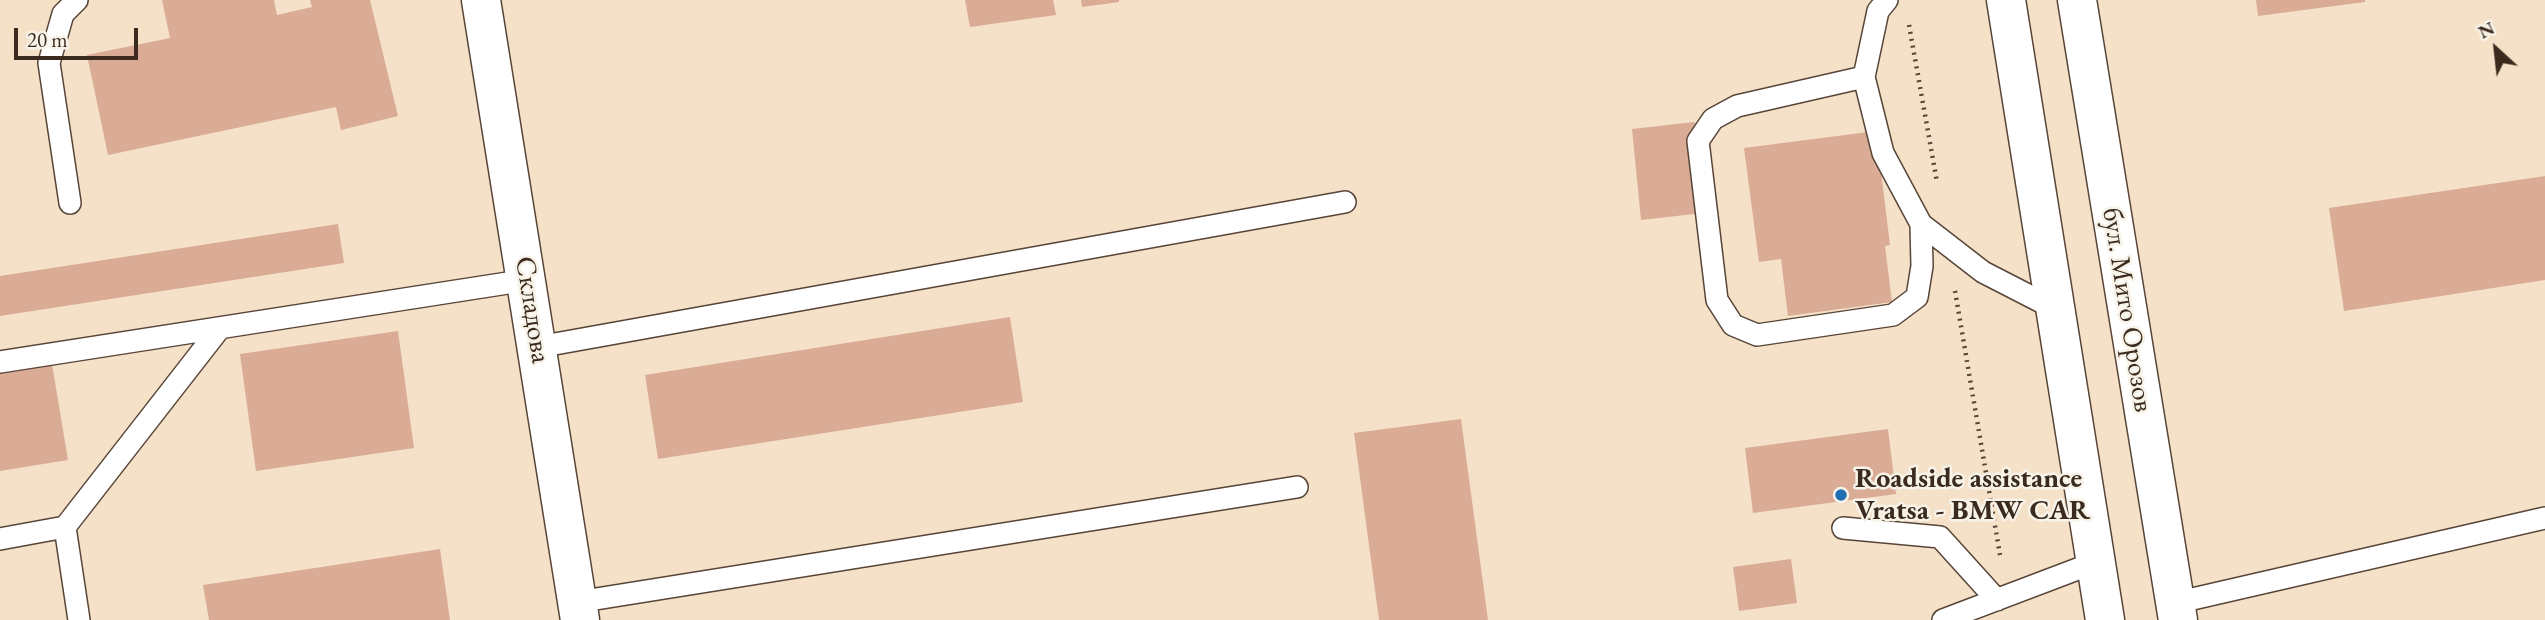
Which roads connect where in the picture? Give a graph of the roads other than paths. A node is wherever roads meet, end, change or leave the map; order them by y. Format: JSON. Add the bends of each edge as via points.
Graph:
{"nodes":[{"id":1,"x":77,"y":0,"type":"edge"},
{"id":2,"x":481,"y":0,"type":"edge"},
{"id":3,"x":1887,"y":0,"type":"edge"},
{"id":4,"x":2006,"y":0,"type":"edge"},
{"id":5,"x":2077,"y":0,"type":"edge"},
{"id":6,"x":1864,"y":77,"type":"junction"},
{"id":7,"x":1345,"y":202,"type":"dead end"},
{"id":8,"x":70,"y":203,"type":"dead end"},
{"id":9,"x":1921,"y":224,"type":"junction"},
{"id":10,"x":527,"y":280,"type":"junction"},
{"id":11,"x":2055,"y":309,"type":"junction"},
{"id":12,"x":220,"y":328,"type":"junction"},
{"id":13,"x":538,"y":347,"type":"junction"},
{"id":14,"x":0,"y":362,"type":"edge"},
{"id":15,"x":1297,"y":487,"type":"dead end"},
{"id":16,"x":2545,"y":518,"type":"edge"},
{"id":17,"x":65,"y":527,"type":"junction"},
{"id":18,"x":1843,"y":528,"type":"dead end"},
{"id":19,"x":0,"y":538,"type":"edge"},
{"id":20,"x":2096,"y":562,"type":"junction"},
{"id":21,"x":2002,"y":598,"type":"junction"},
{"id":22,"x":579,"y":611,"type":"edge"},
{"id":23,"x":2176,"y":611,"type":"edge"},
{"id":24,"x":79,"y":620,"type":"edge"},
{"id":25,"x":1943,"y":620,"type":"edge"},
{"id":26,"x":2105,"y":620,"type":"edge"}],
"edges":[{"from":1,"to":8,"type":"lane","via":[[63,14],[49,63]]},
{"from":2,"to":10,"type":"main road","name":"Складова"},
{"from":3,"to":6,"type":"lane","via":[[1878,11]]},
{"from":4,"to":11,"type":"main road"},
{"from":5,"to":23,"type":"main road","name":"бул. Мито Орозов"},
{"from":6,"to":9,"type":"lane","via":[[1883,153]]},
{"from":6,"to":9,"type":"lane","via":[[1737,106],[1713,119],[1698,141],[1717,300],[1733,325],[1757,335],[1893,315],[1917,297]]},
{"from":7,"to":13,"type":"lane"},
{"from":9,"to":11,"type":"lane","via":[[1983,272]]},
{"from":10,"to":12,"type":"lane"},
{"from":10,"to":13,"type":"main road","name":"Складова"},
{"from":11,"to":20,"type":"main road"},
{"from":12,"to":14,"type":"lane"},
{"from":12,"to":17,"type":"lane"},
{"from":13,"to":22,"type":"main road","name":"Складова"},
{"from":15,"to":22,"type":"lane"},
{"from":16,"to":23,"type":"lane"},
{"from":17,"to":19,"type":"lane"},
{"from":17,"to":24,"type":"lane"},
{"from":18,"to":21,"type":"lane","via":[[1940,537]]},
{"from":20,"to":21,"type":"lane"},
{"from":20,"to":26,"type":"main road"},
{"from":21,"to":25,"type":"lane"}]}
